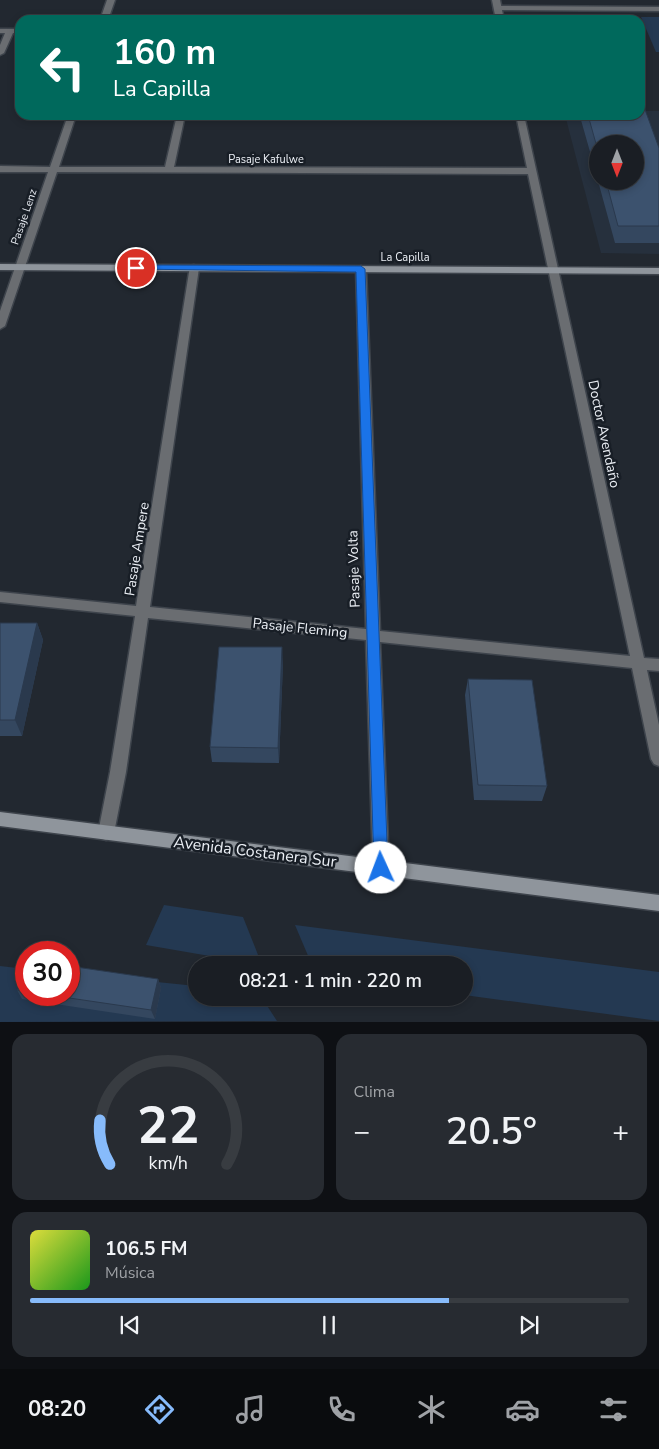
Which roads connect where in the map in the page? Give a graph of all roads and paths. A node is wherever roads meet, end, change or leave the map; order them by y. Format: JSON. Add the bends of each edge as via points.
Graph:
{"nodes":[{"id":1,"x":111,"y":0,"type":"edge"},
{"id":2,"x":496,"y":4,"type":"edge"},
{"id":3,"x":659,"y":8,"type":"edge"},
{"id":4,"x":106,"y":15,"type":"edge"},
{"id":5,"x":0,"y":31,"type":"edge"},
{"id":6,"x":10,"y":31,"type":"junction"},
{"id":7,"x":15,"y":31,"type":"edge"},
{"id":8,"x":0,"y":53,"type":"edge"},
{"id":9,"x":70,"y":120,"type":"edge"},
{"id":10,"x":180,"y":120,"type":"edge"},
{"id":11,"x":521,"y":120,"type":"edge"},
{"id":12,"x":0,"y":169,"type":"edge"},
{"id":13,"x":53,"y":169,"type":"junction"},
{"id":14,"x":169,"y":170,"type":"junction"},
{"id":15,"x":532,"y":171,"type":"junction"},
{"id":16,"x":0,"y":266,"type":"edge"},
{"id":17,"x":20,"y":267,"type":"junction"},
{"id":18,"x":194,"y":268,"type":"junction"},
{"id":19,"x":361,"y":269,"type":"junction"},
{"id":20,"x":554,"y":270,"type":"junction"},
{"id":21,"x":659,"y":271,"type":"edge"},
{"id":22,"x":0,"y":326,"type":"edge"},
{"id":23,"x":0,"y":597,"type":"edge"},
{"id":24,"x":142,"y":612,"type":"junction"},
{"id":25,"x":373,"y":636,"type":"junction"},
{"id":26,"x":638,"y":663,"type":"junction"},
{"id":27,"x":659,"y":665,"type":"edge"},
{"id":28,"x":659,"y":759,"type":"edge"},
{"id":29,"x":0,"y":819,"type":"edge"},
{"id":30,"x":106,"y":833,"type":"junction"},
{"id":31,"x":381,"y":868,"type":"junction"},
{"id":32,"x":659,"y":904,"type":"edge"}],
"edges":[{"from":1,"to":4,"type":"street"},
{"from":2,"to":3,"type":"street"},
{"from":5,"to":6,"type":"street"},
{"from":6,"to":7,"type":"street"},
{"from":6,"to":8,"type":"street"},
{"from":9,"to":13,"type":"street","name":"Pasaje Lenz"},
{"from":10,"to":14,"type":"street"},
{"from":11,"to":15,"type":"street","name":"Doctor Avendaño"},
{"from":12,"to":13,"type":"street","name":"Pasaje Kafulwe"},
{"from":13,"to":14,"type":"street","name":"Pasaje Kafulwe"},
{"from":13,"to":17,"type":"street","name":"Pasaje Lenz"},
{"from":14,"to":15,"type":"street","name":"Pasaje Kafulwe"},
{"from":15,"to":20,"type":"street","name":"Doctor Avendaño"},
{"from":16,"to":17,"type":"street","name":"La Capilla"},
{"from":17,"to":18,"type":"street","name":"La Capilla"},
{"from":17,"to":22,"type":"street","name":"Pasaje Lenz"},
{"from":18,"to":19,"type":"street","name":"La Capilla"},
{"from":18,"to":24,"type":"street","name":"Pasaje Ampere"},
{"from":19,"to":20,"type":"street","name":"La Capilla"},
{"from":19,"to":25,"type":"street","name":"Pasaje Volta"},
{"from":20,"to":21,"type":"street","name":"La Capilla"},
{"from":20,"to":26,"type":"street","name":"Doctor Avendaño"},
{"from":23,"to":24,"type":"street","name":"Pasaje Fleming"},
{"from":24,"to":25,"type":"street","name":"Pasaje Fleming"},
{"from":24,"to":30,"type":"street","name":"Pasaje Ampere"},
{"from":25,"to":26,"type":"street","name":"Pasaje Fleming"},
{"from":25,"to":31,"type":"street","name":"Pasaje Volta"},
{"from":26,"to":27,"type":"street","name":"Pasaje Fleming"},
{"from":26,"to":28,"type":"street","name":"Doctor Avendaño"},
{"from":29,"to":30,"type":"street","name":"Avenida Costanera Sur"},
{"from":30,"to":31,"type":"street","name":"Avenida Costanera Sur"},
{"from":31,"to":32,"type":"street","name":"Avenida Costanera Sur"}]}
